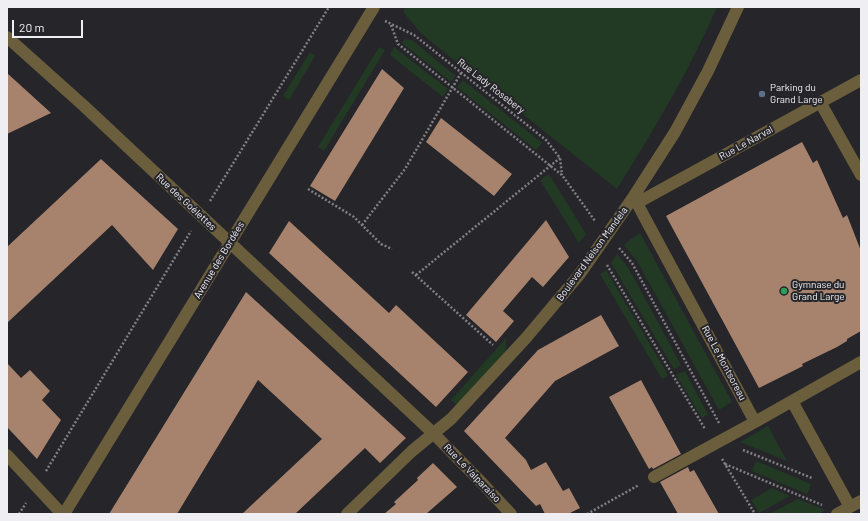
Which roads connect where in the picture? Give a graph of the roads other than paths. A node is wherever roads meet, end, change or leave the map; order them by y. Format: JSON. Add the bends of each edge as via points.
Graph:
{"nodes":[{"id":1,"x":738,"y":7,"type":"edge"},
{"id":2,"x":373,"y":10,"type":"edge"},
{"id":3,"x":7,"y":37,"type":"edge"},
{"id":4,"x":861,"y":80,"type":"edge"},
{"id":5,"x":820,"y":102,"type":"junction"},
{"id":6,"x":861,"y":175,"type":"edge"},
{"id":7,"x":634,"y":201,"type":"junction"},
{"id":8,"x":230,"y":244,"type":"junction"},
{"id":9,"x":861,"y":362,"type":"edge"},
{"id":10,"x":792,"y":401,"type":"junction"},
{"id":11,"x":755,"y":422,"type":"junction"},
{"id":12,"x":433,"y":433,"type":"junction"},
{"id":13,"x":7,"y":455,"type":"edge"},
{"id":14,"x":654,"y":477,"type":"road end"},
{"id":15,"x":861,"y":501,"type":"edge"},
{"id":16,"x":842,"y":511,"type":"edge"},
{"id":17,"x":63,"y":514,"type":"edge"},
{"id":18,"x":347,"y":514,"type":"edge"},
{"id":19,"x":511,"y":514,"type":"edge"}],
"edges":[{"from":1,"to":7,"type":"street","name":"Boulevard Nelson Mandela","via":[[686,112]]},
{"from":2,"to":8,"type":"street","name":"Avenue des Bordées"},
{"from":3,"to":8,"type":"street","name":"Rue des Goélettes"},
{"from":4,"to":5,"type":"street","name":"Rue Le Narval"},
{"from":5,"to":6,"type":"street"},
{"from":5,"to":7,"type":"street","name":"Rue Le Narval"},
{"from":7,"to":11,"type":"street","name":"Rue Le Montsoreau"},
{"from":7,"to":12,"type":"street","name":"Boulevard Nelson Mandela","via":[[568,288],[526,338],[451,419]]},
{"from":8,"to":12,"type":"street","name":"Rue des Goélettes"},
{"from":8,"to":17,"type":"street","name":"Avenue des Bordées"},
{"from":9,"to":10,"type":"street"},
{"from":10,"to":11,"type":"street"},
{"from":10,"to":16,"type":"street","via":[[841,489]]},
{"from":11,"to":14,"type":"street"},
{"from":12,"to":18,"type":"street","name":"Boulevard Nelson Mandela"},
{"from":12,"to":19,"type":"street","name":"Rue Le Valparaiso"},
{"from":13,"to":17,"type":"street"},
{"from":15,"to":16,"type":"street"}]}
